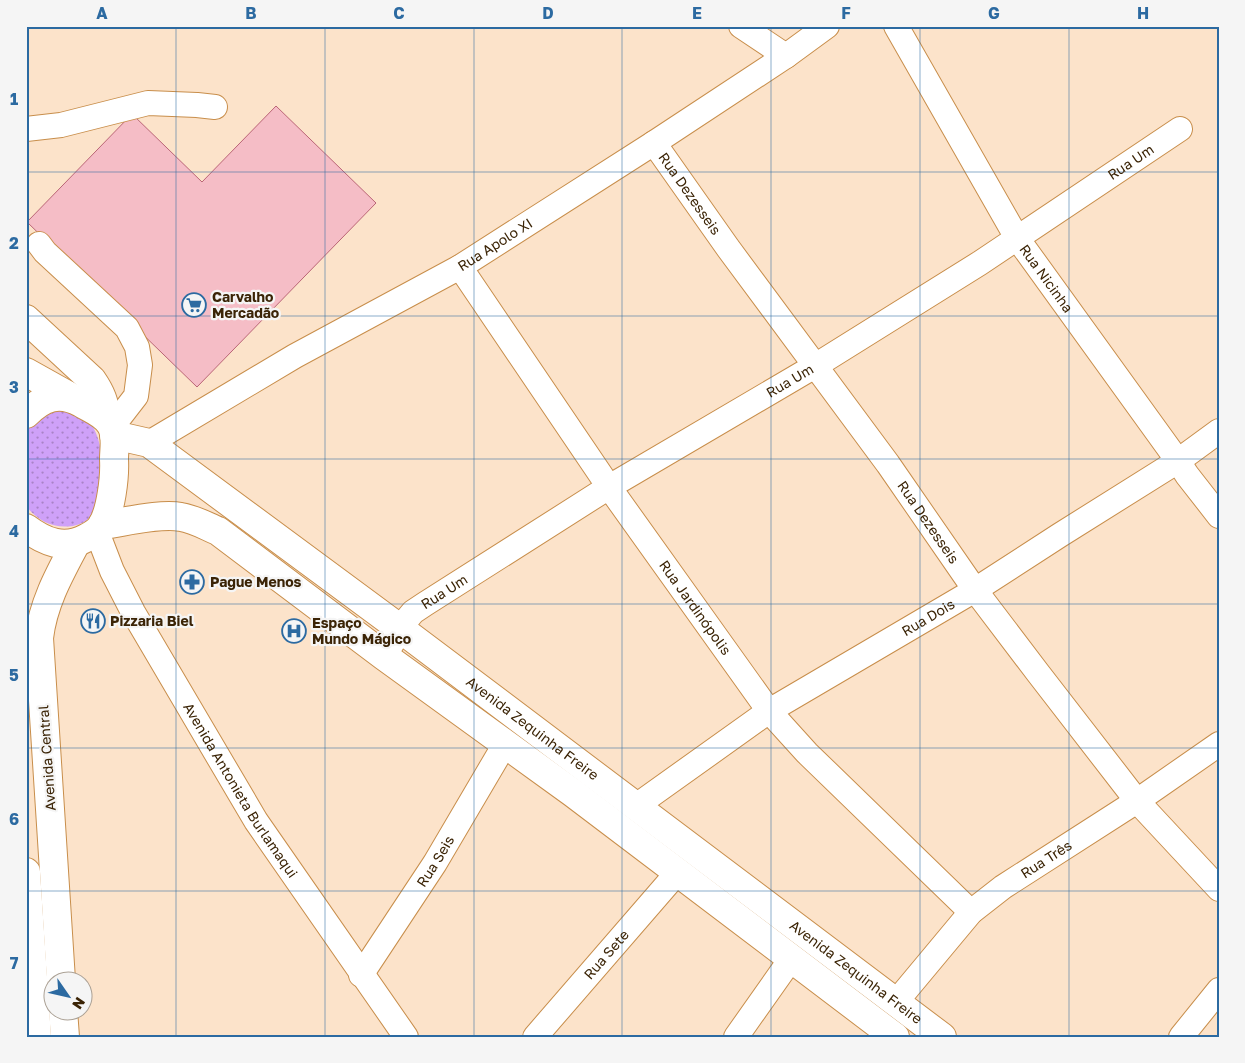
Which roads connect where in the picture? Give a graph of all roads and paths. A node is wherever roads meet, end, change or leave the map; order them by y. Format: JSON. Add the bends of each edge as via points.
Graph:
{"nodes":[{"id":1,"x":741,"y":26,"type":"edge"},
{"id":2,"x":827,"y":26,"type":"edge"},
{"id":3,"x":896,"y":26,"type":"edge"},
{"id":4,"x":786,"y":56,"type":"junction"},
{"id":5,"x":215,"y":107,"type":"dead end"},
{"id":6,"x":26,"y":129,"type":"edge"},
{"id":7,"x":1180,"y":129,"type":"dead end"},
{"id":8,"x":654,"y":142,"type":"junction"},
{"id":9,"x":1017,"y":238,"type":"junction"},
{"id":10,"x":39,"y":244,"type":"dead end"},
{"id":11,"x":460,"y":267,"type":"junction"},
{"id":12,"x":26,"y":319,"type":"edge"},
{"id":13,"x":815,"y":366,"type":"junction"},
{"id":14,"x":26,"y":372,"type":"edge"},
{"id":15,"x":69,"y":396,"type":"junction"},
{"id":16,"x":26,"y":414,"type":"edge"},
{"id":17,"x":111,"y":427,"type":"junction"},
{"id":18,"x":1219,"y":431,"type":"edge"},
{"id":19,"x":149,"y":443,"type":"junction"},
{"id":20,"x":1178,"y":461,"type":"junction"},
{"id":21,"x":609,"y":487,"type":"junction"},
{"id":22,"x":1219,"y":516,"type":"edge"},
{"id":23,"x":26,"y":528,"type":"edge"},
{"id":24,"x":92,"y":533,"type":"junction"},
{"id":25,"x":975,"y":590,"type":"junction"},
{"id":26,"x":402,"y":630,"type":"junction"},
{"id":27,"x":384,"y":656,"type":"junction"},
{"id":28,"x":769,"y":711,"type":"junction"},
{"id":29,"x":505,"y":744,"type":"junction"},
{"id":30,"x":1219,"y":744,"type":"edge"},
{"id":31,"x":1137,"y":801,"type":"junction"},
{"id":32,"x":636,"y":806,"type":"junction"},
{"id":33,"x":26,"y":872,"type":"edge"},
{"id":34,"x":677,"y":873,"type":"junction"},
{"id":35,"x":1219,"y":889,"type":"edge"},
{"id":36,"x":971,"y":912,"type":"junction"},
{"id":37,"x":791,"y":959,"type":"junction"},
{"id":38,"x":33,"y":966,"type":"junction"},
{"id":39,"x":55,"y":970,"type":"edge"},
{"id":40,"x":60,"y":970,"type":"edge"},
{"id":41,"x":361,"y":975,"type":"junction"},
{"id":42,"x":1219,"y":990,"type":"edge"},
{"id":43,"x":896,"y":1002,"type":"junction"},
{"id":44,"x":64,"y":1020,"type":"edge"},
{"id":45,"x":37,"y":1037,"type":"edge"},
{"id":46,"x":65,"y":1037,"type":"edge"},
{"id":47,"x":406,"y":1037,"type":"edge"},
{"id":48,"x":535,"y":1037,"type":"edge"},
{"id":49,"x":736,"y":1037,"type":"edge"},
{"id":50,"x":895,"y":1037,"type":"edge"},
{"id":51,"x":942,"y":1037,"type":"edge"},
{"id":52,"x":1181,"y":1037,"type":"edge"}],
"edges":[{"from":1,"to":4,"type":"street"},
{"from":2,"to":4,"type":"street","name":"Rua Apolo XI"},
{"from":3,"to":9,"type":"street","name":"Rua Nicinha"},
{"from":4,"to":8,"type":"street","name":"Rua Apolo XI"},
{"from":5,"to":6,"type":"street","via":[[148,103],[61,125]]},
{"from":7,"to":9,"type":"street","name":"Rua Um"},
{"from":8,"to":11,"type":"street","name":"Rua Apolo XI"},
{"from":8,"to":13,"type":"street","name":"Rua Dezesseis"},
{"from":9,"to":13,"type":"street","name":"Rua Um"},
{"from":9,"to":20,"type":"street","name":"Rua Nicinha"},
{"from":10,"to":17,"type":"street","via":[[127,328],[137,347],[140,366],[136,396]]},
{"from":11,"to":19,"type":"street","name":"Rua Apolo XI","via":[[296,356]]},
{"from":11,"to":21,"type":"street","name":"Rua Jardinópolis"},
{"from":12,"to":17,"type":"main road","via":[[92,380],[105,403]]},
{"from":13,"to":21,"type":"street","name":"Rua Um"},
{"from":13,"to":25,"type":"street","name":"Rua Dezesseis"},
{"from":14,"to":15,"type":"main road"},
{"from":15,"to":16,"type":"main road","via":[[48,398]]},
{"from":15,"to":17,"type":"main road","name":"Avenida Zequinha Freire"},
{"from":17,"to":19,"type":"main road","name":"Avenida Zequinha Freire"},
{"from":17,"to":24,"type":"main road","name":"Avenida Central","via":[[112,496]]},
{"from":18,"to":20,"type":"street","name":"Rua Dois"},
{"from":19,"to":26,"type":"main road","name":"Avenida Zequinha Freire"},
{"from":20,"to":22,"type":"street","name":"Rua Nicinha"},
{"from":20,"to":25,"type":"street","name":"Rua Dois"},
{"from":21,"to":26,"type":"street","name":"Rua Um","via":[[413,612]]},
{"from":21,"to":28,"type":"street","name":"Rua Jardinópolis"},
{"from":23,"to":24,"type":"main road","name":"Avenida Zequinha Freire","via":[[51,543]]},
{"from":24,"to":27,"type":"main road","name":"Avenida Zequinha Freire","via":[[168,515],[198,522],[218,531]]},
{"from":24,"to":40,"type":"main road","name":"Avenida Central","via":[[52,589],[39,638]]},
{"from":24,"to":41,"type":"street","name":"Avenida Antonieta Burlamaqui","via":[[133,612],[256,821]]},
{"from":25,"to":28,"type":"street","name":"Rua Dois"},
{"from":25,"to":31,"type":"street","name":"Rua Dezesseis"},
{"from":26,"to":27,"type":"street","name":"Rua Um"},
{"from":26,"to":32,"type":"main road","name":"Avenida Zequinha Freire"},
{"from":27,"to":29,"type":"main road","name":"Avenida Zequinha Freire"},
{"from":28,"to":32,"type":"street","name":"Rua Dois"},
{"from":28,"to":36,"type":"street","name":"Rua Jardinópolis","via":[[807,753]]},
{"from":29,"to":34,"type":"main road","name":"Avenida Zequinha Freire"},
{"from":29,"to":41,"type":"street","name":"Rua Seis","via":[[435,863]]},
{"from":30,"to":31,"type":"street","name":"Rua Três"},
{"from":31,"to":35,"type":"street","name":"Rua Dezesseis"},
{"from":31,"to":36,"type":"street","name":"Rua Três","via":[[1003,887]]},
{"from":32,"to":43,"type":"main road","name":"Avenida Zequinha Freire"},
{"from":33,"to":38,"type":"main road"},
{"from":34,"to":37,"type":"main road","name":"Avenida Zequinha Freire"},
{"from":34,"to":48,"type":"street","name":"Rua Sete"},
{"from":36,"to":43,"type":"street","name":"Rua Três"},
{"from":37,"to":49,"type":"street"},
{"from":37,"to":50,"type":"main road","name":"Avenida Zequinha Freire"},
{"from":38,"to":39,"type":"main road"},
{"from":38,"to":45,"type":"main road"},
{"from":41,"to":47,"type":"street","name":"Avenida Antonieta Burlamaqui"},
{"from":42,"to":52,"type":"street"},
{"from":43,"to":51,"type":"main road","name":"Avenida Zequinha Freire"},
{"from":44,"to":46,"type":"main road"}]}
